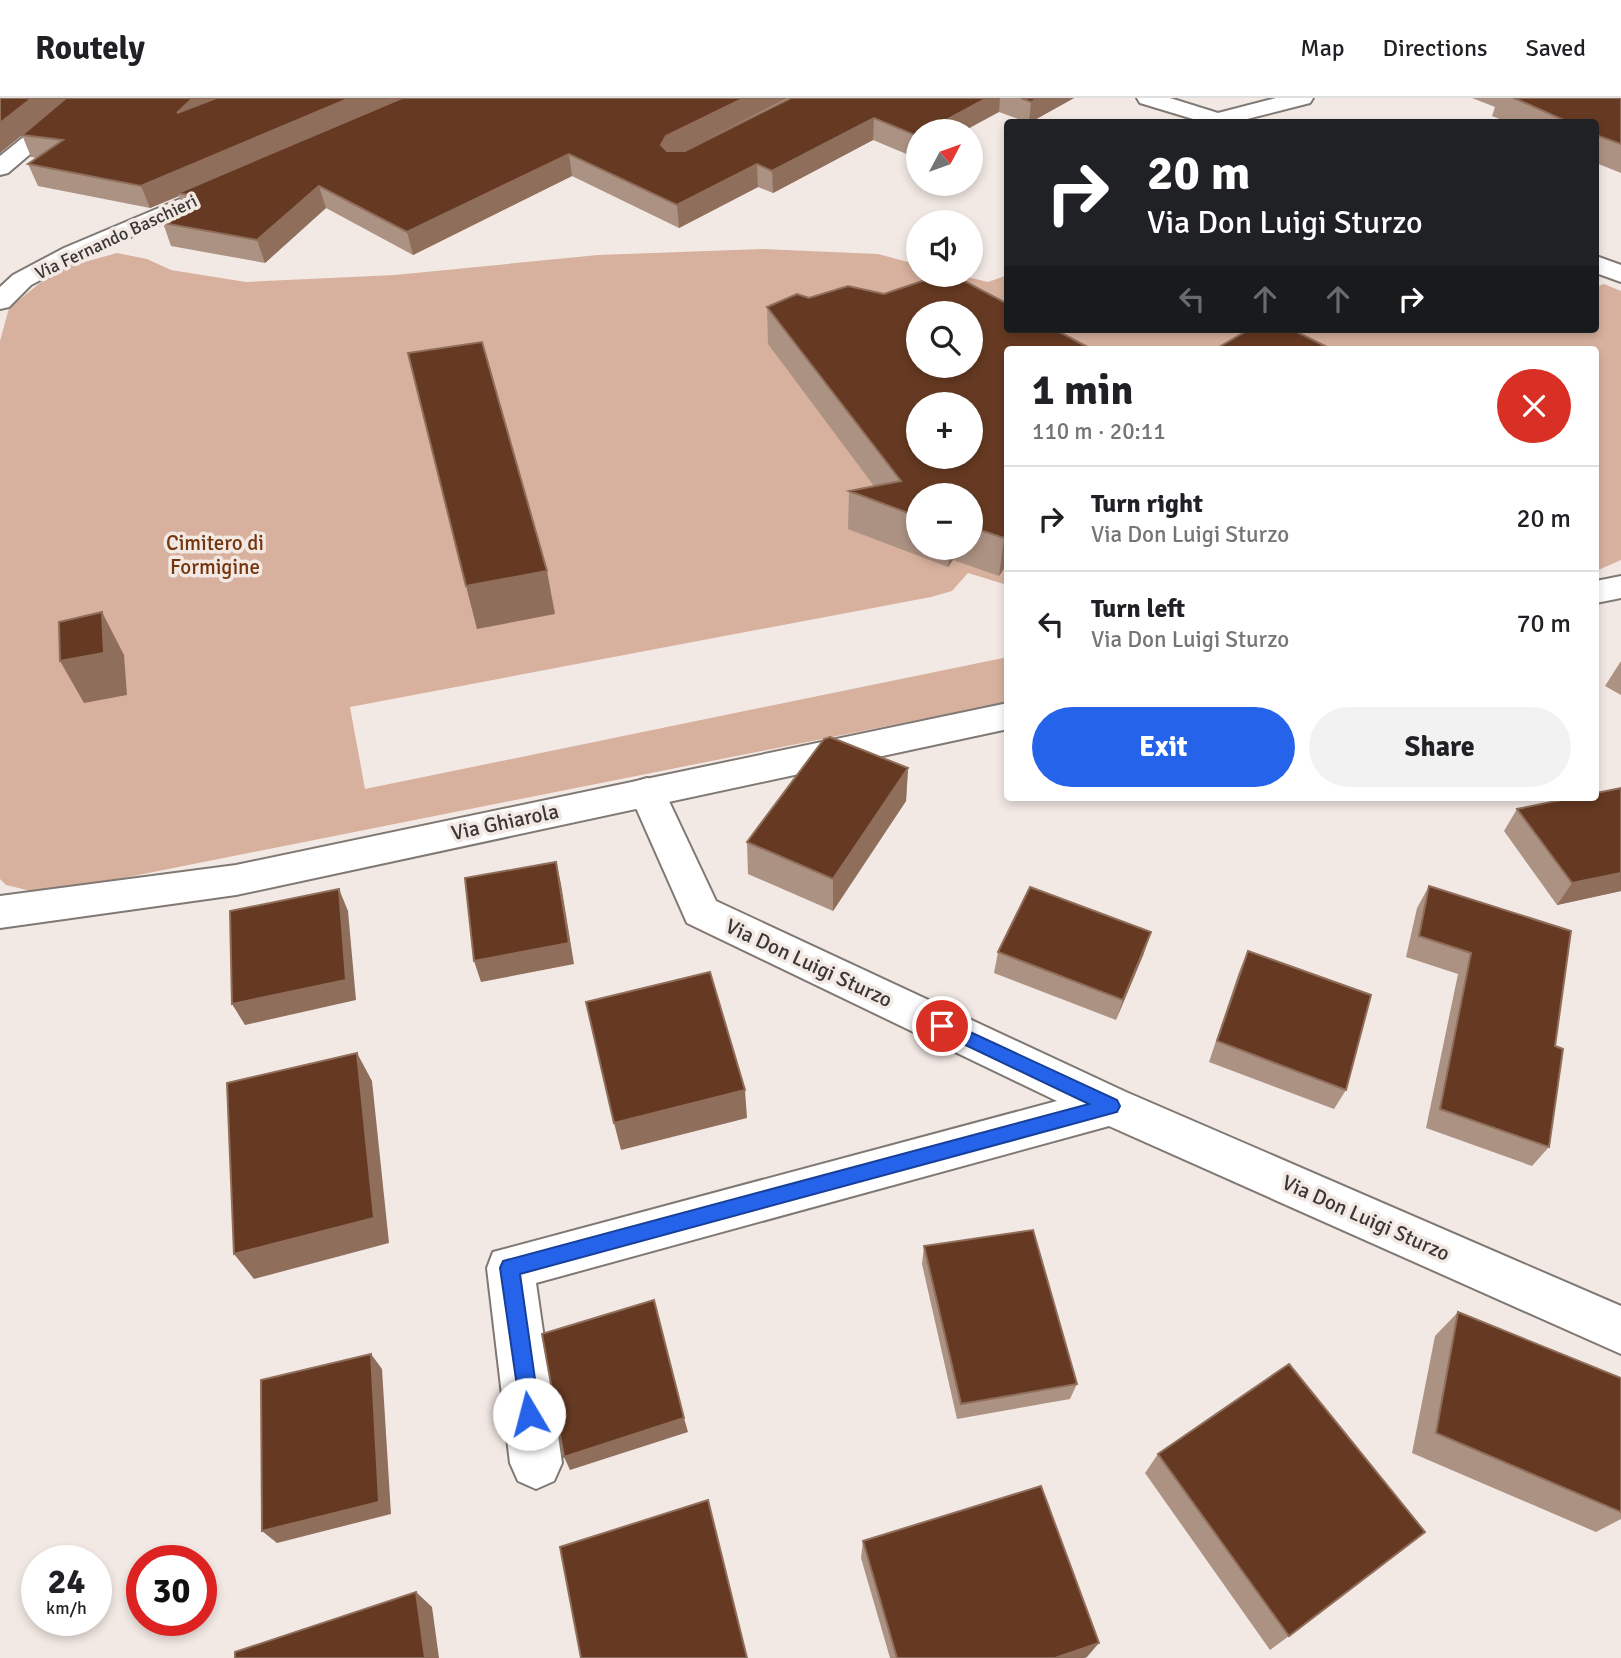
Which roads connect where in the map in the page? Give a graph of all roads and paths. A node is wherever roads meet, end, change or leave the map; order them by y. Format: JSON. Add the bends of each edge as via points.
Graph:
{"nodes":[{"id":1,"x":85,"y":98,"type":"edge"},
{"id":2,"x":1148,"y":98,"type":"edge"},
{"id":3,"x":1302,"y":98,"type":"edge"},
{"id":4,"x":1214,"y":119,"type":"edge"},
{"id":5,"x":1227,"y":119,"type":"edge"},
{"id":6,"x":0,"y":167,"type":"edge"},
{"id":7,"x":255,"y":175,"type":"edge"},
{"id":8,"x":0,"y":301,"type":"edge"},
{"id":9,"x":1621,"y":587,"type":"edge"},
{"id":10,"x":1599,"y":591,"type":"edge"},
{"id":11,"x":1004,"y":717,"type":"edge"},
{"id":12,"x":647,"y":792,"type":"junction"},
{"id":13,"x":0,"y":912,"type":"edge"},
{"id":14,"x":1111,"y":1106,"type":"junction"},
{"id":15,"x":1621,"y":1331,"type":"edge"},
{"id":16,"x":536,"y":1463,"type":"dead end"}],
"edges":[{"from":1,"to":6,"type":"street"},
{"from":2,"to":4,"type":"street"},
{"from":3,"to":5,"type":"street"},
{"from":7,"to":8,"type":"street","name":"Via Fernando Baschieri","via":[[73,253],[22,280]]},
{"from":9,"to":10,"type":"street"},
{"from":11,"to":12,"type":"street","name":"Via Ghiarola"},
{"from":12,"to":13,"type":"street","name":"Via Ghiarola","via":[[236,880]]},
{"from":12,"to":14,"type":"street","name":"Via Don Luigi Sturzo","via":[[701,912]]},
{"from":14,"to":15,"type":"street","name":"Via Don Luigi Sturzo"},
{"from":14,"to":16,"type":"street","via":[[510,1268]]}]}
